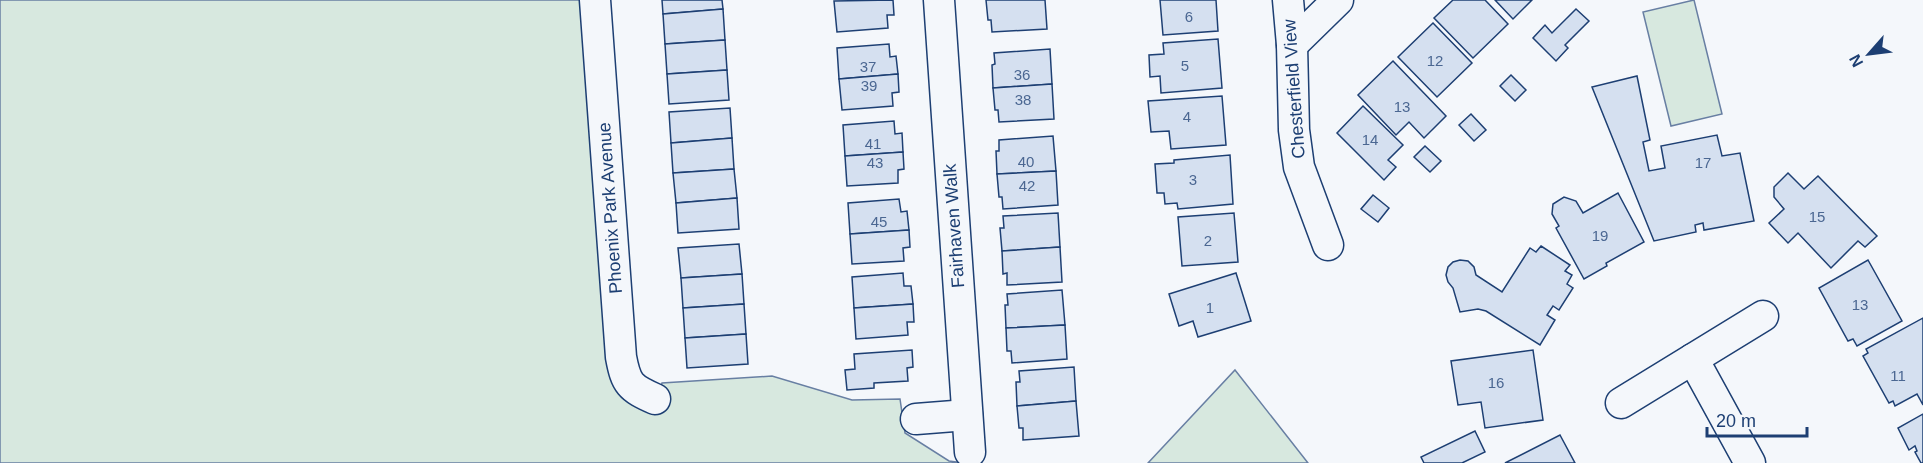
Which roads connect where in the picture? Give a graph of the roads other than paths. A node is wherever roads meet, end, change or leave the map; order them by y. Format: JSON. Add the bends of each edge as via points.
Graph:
{"nodes":[{"id":1,"x":595,"y":0,"type":"edge"},
{"id":2,"x":939,"y":0,"type":"edge"},
{"id":3,"x":1288,"y":0,"type":"edge"},
{"id":4,"x":1338,"y":0,"type":"edge"},
{"id":5,"x":1292,"y":45,"type":"junction"},
{"id":6,"x":1328,"y":245,"type":"dead end"},
{"id":7,"x":1763,"y":316,"type":"dead end"},
{"id":8,"x":1693,"y":359,"type":"junction"},
{"id":9,"x":655,"y":399,"type":"dead end"},
{"id":10,"x":1621,"y":403,"type":"dead end"},
{"id":11,"x":968,"y":416,"type":"junction"},
{"id":12,"x":916,"y":419,"type":"dead end"},
{"id":13,"x":970,"y":452,"type":"dead end"},
{"id":14,"x":1750,"y":463,"type":"edge"}],
"edges":[{"from":1,"to":9,"type":"street","name":"Phoenix Park Avenue","via":[[621,357],[624,374],[634,389]]},
{"from":2,"to":11,"type":"street","name":"Fairhaven Walk"},
{"from":3,"to":5,"type":"street","name":"Chesterfield View"},
{"from":4,"to":5,"type":"street"},
{"from":5,"to":6,"type":"street","name":"Chesterfield View","via":[[1299,167]]},
{"from":7,"to":8,"type":"street"},
{"from":8,"to":10,"type":"street"},
{"from":8,"to":14,"type":"street"},
{"from":11,"to":12,"type":"street"},
{"from":11,"to":13,"type":"street","name":"Fairhaven Walk"}]}
